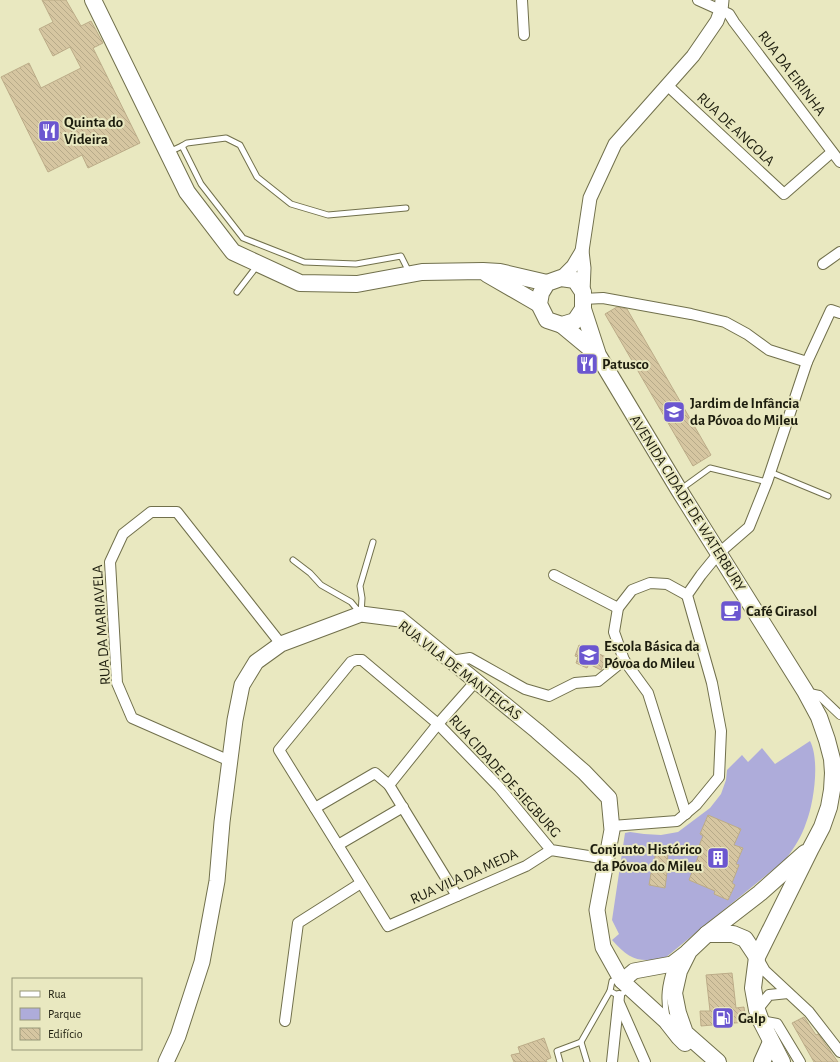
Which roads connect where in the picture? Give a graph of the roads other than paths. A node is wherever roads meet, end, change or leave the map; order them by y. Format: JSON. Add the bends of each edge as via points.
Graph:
{"nodes":[{"id":1,"x":93,"y":0,"type":"edge"},
{"id":2,"x":522,"y":0,"type":"edge"},
{"id":3,"x":698,"y":0,"type":"edge"},
{"id":4,"x":720,"y":10,"type":"edge"},
{"id":5,"x":524,"y":34,"type":"dead end"},
{"id":6,"x":667,"y":85,"type":"junction"},
{"id":7,"x":182,"y":146,"type":"junction"},
{"id":8,"x":832,"y":152,"type":"junction"},
{"id":9,"x":168,"y":153,"type":"junction"},
{"id":10,"x":840,"y":162,"type":"edge"},
{"id":11,"x":406,"y":208,"type":"dead end"},
{"id":12,"x":582,"y":251,"type":"junction"},
{"id":13,"x":840,"y":252,"type":"edge"},
{"id":14,"x":258,"y":264,"type":"junction"},
{"id":15,"x":823,"y":264,"type":"dead end"},
{"id":16,"x":483,"y":271,"type":"junction"},
{"id":17,"x":410,"y":275,"type":"junction"},
{"id":18,"x":554,"y":280,"type":"junction"},
{"id":19,"x":237,"y":292,"type":"dead end"},
{"id":20,"x":583,"y":300,"type":"junction"},
{"id":21,"x":539,"y":304,"type":"junction"},
{"id":22,"x":840,"y":313,"type":"edge"},
{"id":23,"x":562,"y":325,"type":"junction"},
{"id":24,"x":598,"y":355,"type":"junction"},
{"id":25,"x":807,"y":362,"type":"junction"},
{"id":26,"x":769,"y":477,"type":"junction"},
{"id":27,"x":679,"y":490,"type":"junction"},
{"id":28,"x":828,"y":496,"type":"dead end"},
{"id":29,"x":374,"y":542,"type":"dead end"},
{"id":30,"x":719,"y":553,"type":"junction"},
{"id":31,"x":293,"y":560,"type":"dead end"},
{"id":32,"x":554,"y":575,"type":"dead end"},
{"id":33,"x":688,"y":595,"type":"junction"},
{"id":34,"x":618,"y":608,"type":"junction"},
{"id":35,"x":361,"y":614,"type":"junction"},
{"id":36,"x":282,"y":644,"type":"junction"},
{"id":37,"x":624,"y":660,"type":"junction"},
{"id":38,"x":451,"y":661,"type":"junction"},
{"id":39,"x":476,"y":681,"type":"junction"},
{"id":40,"x":804,"y":691,"type":"junction"},
{"id":41,"x":840,"y":715,"type":"edge"},
{"id":42,"x":438,"y":724,"type":"junction"},
{"id":43,"x":230,"y":761,"type":"junction"},
{"id":44,"x":389,"y":785,"type":"junction"},
{"id":45,"x":403,"y":807,"type":"junction"},
{"id":46,"x":315,"y":808,"type":"junction"},
{"id":47,"x":686,"y":814,"type":"junction"},
{"id":48,"x":612,"y":826,"type":"junction"},
{"id":49,"x":338,"y":845,"type":"junction"},
{"id":50,"x":811,"y":848,"type":"junction"},
{"id":51,"x":551,"y":850,"type":"junction"},
{"id":52,"x":607,"y":859,"type":"junction"},
{"id":53,"x":361,"y":883,"type":"junction"},
{"id":54,"x":457,"y":896,"type":"junction"},
{"id":55,"x":715,"y":934,"type":"junction"},
{"id":56,"x":689,"y":951,"type":"junction"},
{"id":57,"x":757,"y":957,"type":"junction"},
{"id":58,"x":672,"y":964,"type":"junction"},
{"id":59,"x":622,"y":980,"type":"junction"},
{"id":60,"x":610,"y":991,"type":"junction"},
{"id":61,"x":788,"y":992,"type":"junction"},
{"id":62,"x":619,"y":999,"type":"junction"},
{"id":63,"x":759,"y":1015,"type":"junction"},
{"id":64,"x":285,"y":1021,"type":"dead end"},
{"id":65,"x":668,"y":1022,"type":"junction"},
{"id":66,"x":691,"y":1037,"type":"junction"},
{"id":67,"x":581,"y":1042,"type":"junction"},
{"id":68,"x":771,"y":1042,"type":"junction"},
{"id":69,"x":840,"y":1052,"type":"edge"},
{"id":70,"x":166,"y":1062,"type":"edge"},
{"id":71,"x":560,"y":1062,"type":"edge"},
{"id":72,"x":587,"y":1062,"type":"edge"},
{"id":73,"x":612,"y":1062,"type":"edge"},
{"id":74,"x":645,"y":1062,"type":"edge"},
{"id":75,"x":707,"y":1062,"type":"edge"},
{"id":76,"x":718,"y":1062,"type":"edge"},
{"id":77,"x":762,"y":1062,"type":"edge"},
{"id":78,"x":782,"y":1062,"type":"edge"},
{"id":79,"x":800,"y":1062,"type":"edge"}],
"edges":[{"from":1,"to":9,"type":"main road"},
{"from":2,"to":5,"type":"street"},
{"from":3,"to":4,"type":"street","name":"RUA DA EIRINHA"},
{"from":4,"to":6,"type":"street","via":[[693,56]]},
{"from":4,"to":8,"type":"street","name":"RUA DA EIRINHA","via":[[729,14]]},
{"from":6,"to":8,"type":"street","name":"RUA DE ANGOLA","via":[[784,194]]},
{"from":6,"to":12,"type":"street","via":[[615,144],[590,198]]},
{"from":7,"to":9,"type":"lane"},
{"from":7,"to":11,"type":"lane","via":[[187,143],[226,138],[240,145],[257,177],[291,204],[328,216]]},
{"from":7,"to":17,"type":"lane","via":[[201,184],[243,238],[304,262],[356,264],[401,256]]},
{"from":8,"to":10,"type":"street","name":"RUA DA EIRINHA"},
{"from":9,"to":14,"type":"main road","via":[[187,192],[233,252]]},
{"from":12,"to":18,"type":"street","via":[[573,266]]},
{"from":12,"to":20,"type":"street"},
{"from":13,"to":15,"type":"street"},
{"from":14,"to":17,"type":"main road","via":[[300,283],[357,284]]},
{"from":14,"to":19,"type":"lane"},
{"from":16,"to":17,"type":"main road","via":[[422,272]]},
{"from":16,"to":18,"type":"main road"},
{"from":16,"to":21,"type":"main road"},
{"from":18,"to":20,"type":"main road","via":[[575,280]]},
{"from":18,"to":21,"type":"main road","via":[[541,293]]},
{"from":20,"to":23,"type":"main road","via":[[575,321]]},
{"from":20,"to":24,"type":"main road"},
{"from":20,"to":25,"type":"street","via":[[603,298],[725,322],[769,350]]},
{"from":21,"to":23,"type":"main road","via":[[547,320]]},
{"from":22,"to":25,"type":"street","via":[[831,310]]},
{"from":23,"to":24,"type":"main road"},
{"from":24,"to":27,"type":"main road","name":"AVENIDA CIDADE DE WATERBURY"},
{"from":25,"to":26,"type":"street"},
{"from":26,"to":27,"type":"lane","via":[[710,468]]},
{"from":26,"to":28,"type":"lane"},
{"from":26,"to":30,"type":"street","via":[[749,528]]},
{"from":27,"to":30,"type":"main road","name":"AVENIDA CIDADE DE WATERBURY"},
{"from":29,"to":35,"type":"lane","via":[[360,586]]},
{"from":30,"to":33,"type":"street"},
{"from":30,"to":40,"type":"main road","name":"AVENIDA CIDADE DE WATERBURY"},
{"from":31,"to":35,"type":"lane","via":[[321,584],[351,602]]},
{"from":32,"to":34,"type":"street"},
{"from":33,"to":34,"type":"street","via":[[667,584],[650,583],[632,590]]},
{"from":33,"to":47,"type":"street","via":[[712,683],[721,731],[719,777]]},
{"from":34,"to":37,"type":"street","via":[[614,632]]},
{"from":35,"to":36,"type":"main road","name":"RUA VILA DE MANTEIGAS"},
{"from":35,"to":38,"type":"main road","name":"RUA VILA DE MANTEIGAS","via":[[400,619]]},
{"from":36,"to":43,"type":"main road","name":"RUA VILA DE MANTEIGAS","via":[[256,662],[242,685]]},
{"from":36,"to":43,"type":"street","name":"RUA DA MARIAVELA","via":[[177,512],[151,512],[123,534],[110,562],[117,683],[132,718]]},
{"from":37,"to":38,"type":"street","via":[[598,680],[574,683],[549,696],[525,689],[470,658]]},
{"from":37,"to":47,"type":"street","via":[[648,693]]},
{"from":38,"to":39,"type":"main road","name":"RUA VILA DE MANTEIGAS"},
{"from":39,"to":42,"type":"street"},
{"from":39,"to":48,"type":"main road","name":"RUA VILA DE MANTEIGAS","via":[[584,772],[609,798]]},
{"from":40,"to":41,"type":"street","via":[[819,695]]},
{"from":40,"to":50,"type":"main road","name":"AVENIDA CIDADE DE WATERBURY","via":[[819,717],[832,759],[833,773],[829,807]]},
{"from":42,"to":44,"type":"street"},
{"from":42,"to":46,"type":"street","name":"RUA CIDADE DE SIEGBURG","via":[[362,660],[351,662],[279,750]]},
{"from":42,"to":51,"type":"street","name":"RUA CIDADE DE SIEGBURG","via":[[499,787]]},
{"from":43,"to":70,"type":"main road","name":"RUA VILA DE MANTEIGAS","via":[[217,881],[202,962],[178,1036]]},
{"from":44,"to":45,"type":"street"},
{"from":44,"to":46,"type":"street","via":[[374,773]]},
{"from":45,"to":49,"type":"street"},
{"from":45,"to":54,"type":"street"},
{"from":46,"to":49,"type":"street"},
{"from":47,"to":48,"type":"street","via":[[677,821]]},
{"from":48,"to":52,"type":"main road","name":"RUA VILA DE MANTEIGAS"},
{"from":49,"to":53,"type":"street"},
{"from":50,"to":55,"type":"main road"},
{"from":50,"to":57,"type":"main road","name":"AVENIDA CIDADE DE WATERBURY"},
{"from":51,"to":52,"type":"street","name":"RUA CIDADE DE SIEGBURG"},
{"from":51,"to":54,"type":"street","name":"RUA VILA DA MEDA","via":[[526,866]]},
{"from":52,"to":59,"type":"main road","name":"RUA VILA DE MANTEIGAS","via":[[597,910],[603,947]]},
{"from":53,"to":54,"type":"street","name":"RUA VILA DA MEDA","via":[[388,926]]},
{"from":53,"to":64,"type":"street","via":[[298,923]]},
{"from":55,"to":56,"type":"main road"},
{"from":55,"to":57,"type":"main road","via":[[733,934],[745,939]]},
{"from":55,"to":66,"type":"main road","via":[[697,956],[684,986],[684,1005]]},
{"from":56,"to":58,"type":"main road"},
{"from":56,"to":66,"type":"main road","via":[[679,971],[674,993],[678,1013]]},
{"from":57,"to":61,"type":"street","via":[[765,971]]},
{"from":57,"to":63,"type":"main road","name":"AVENIDA CIDADE DE WATERBURY","via":[[753,988]]},
{"from":58,"to":59,"type":"main road","via":[[634,971]]},
{"from":58,"to":65,"type":"lane","via":[[665,983],[664,998]]},
{"from":59,"to":60,"type":"lane","via":[[612,981]]},
{"from":59,"to":62,"type":"lane","via":[[626,991]]},
{"from":59,"to":65,"type":"main road","name":"RUA VILA DE MANTEIGAS"},
{"from":60,"to":62,"type":"lane"},
{"from":60,"to":67,"type":"lane"},
{"from":61,"to":63,"type":"street","via":[[769,995]]},
{"from":61,"to":69,"type":"street","via":[[818,1023]]},
{"from":62,"to":73,"type":"street"},
{"from":62,"to":74,"type":"street"},
{"from":63,"to":68,"type":"main road","name":"AVENIDA CIDADE DE WATERBURY"},
{"from":63,"to":79,"type":"street","via":[[777,1024]]},
{"from":65,"to":66,"type":"main road","name":"RUA VILA DE MANTEIGAS"},
{"from":65,"to":75,"type":"main road","via":[[678,1037]]},
{"from":66,"to":76,"type":"main road"},
{"from":67,"to":71,"type":"lane","via":[[557,1051]]},
{"from":67,"to":72,"type":"lane"},
{"from":68,"to":77,"type":"main road"},
{"from":68,"to":78,"type":"main road","name":"AVENIDA CIDADE DE WATERBURY"}]}
